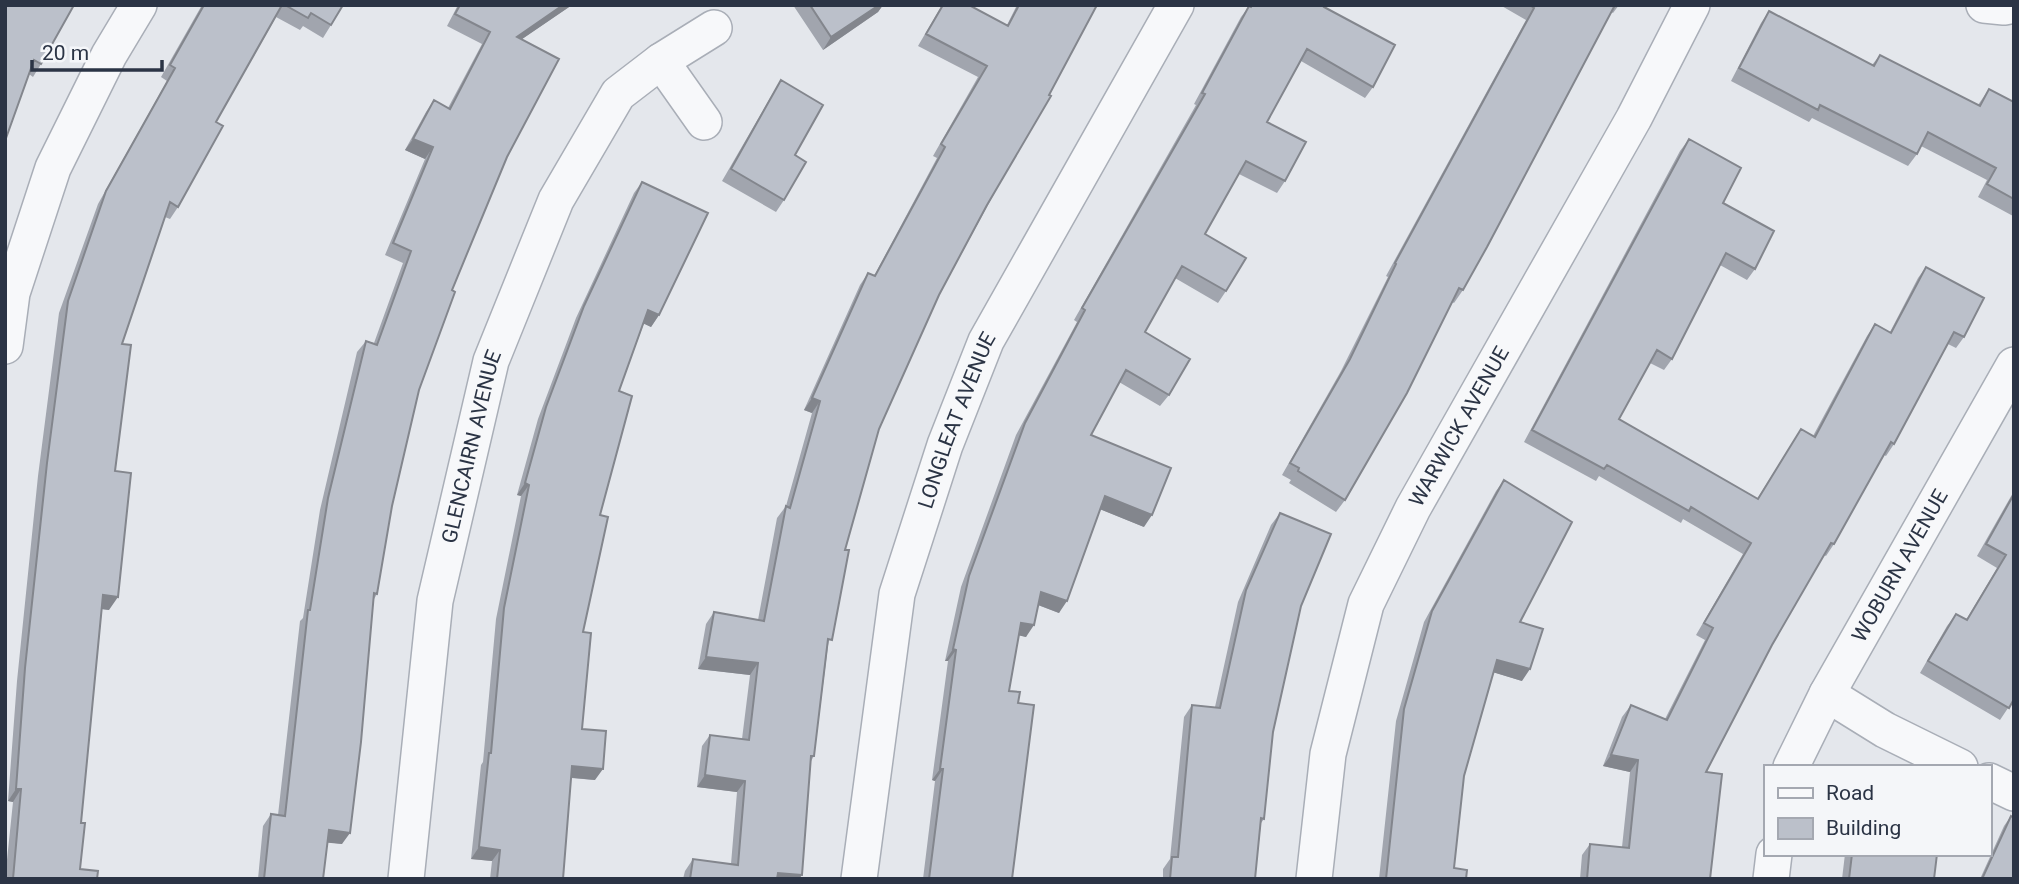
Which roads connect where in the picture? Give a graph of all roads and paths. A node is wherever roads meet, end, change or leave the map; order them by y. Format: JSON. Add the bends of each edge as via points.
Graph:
{"nodes":[{"id":1,"x":139,"y":5,"type":"edge"},
{"id":2,"x":1176,"y":5,"type":"edge"},
{"id":3,"x":1692,"y":5,"type":"edge"},
{"id":4,"x":1984,"y":5,"type":"edge"},
{"id":5,"x":2014,"y":5,"type":"edge"},
{"id":6,"x":714,"y":28,"type":"dead end"},
{"id":7,"x":661,"y":61,"type":"junction"},
{"id":8,"x":704,"y":122,"type":"dead end"},
{"id":9,"x":5,"y":346,"type":"edge"},
{"id":10,"x":2014,"y":365,"type":"edge"},
{"id":11,"x":1827,"y":694,"type":"junction"},
{"id":12,"x":1792,"y":765,"type":"edge"},
{"id":13,"x":1956,"y":765,"type":"edge"},
{"id":14,"x":1991,"y":782,"type":"edge"},
{"id":15,"x":2014,"y":793,"type":"edge"},
{"id":16,"x":1774,"y":856,"type":"edge"},
{"id":17,"x":406,"y":879,"type":"edge"},
{"id":18,"x":859,"y":879,"type":"edge"},
{"id":19,"x":1314,"y":879,"type":"edge"},
{"id":20,"x":1771,"y":879,"type":"edge"}],
"edges":[{"from":1,"to":9,"type":"street","via":[[54,167],[12,293]]},
{"from":2,"to":18,"type":"street","name":"LONGLEAT AVENUE","via":[[986,341],[945,445],[897,594]]},
{"from":3,"to":19,"type":"street","name":"WARWICK AVENUE","via":[[1634,118],[1413,508],[1366,604],[1328,754]]},
{"from":4,"to":5,"type":"street"},
{"from":6,"to":7,"type":"street","name":"GLENCAIRN AVENUE"},
{"from":7,"to":8,"type":"street"},
{"from":7,"to":17,"type":"street","name":"GLENCAIRN AVENUE","via":[[618,94],[556,201],[491,361],[435,601]]},
{"from":10,"to":11,"type":"street","name":"WOBURN AVENUE"},
{"from":11,"to":12,"type":"street","name":"WOBURN AVENUE"},
{"from":11,"to":13,"type":"street","via":[[1885,730]]},
{"from":14,"to":15,"type":"street"},
{"from":16,"to":20,"type":"street"}]}
